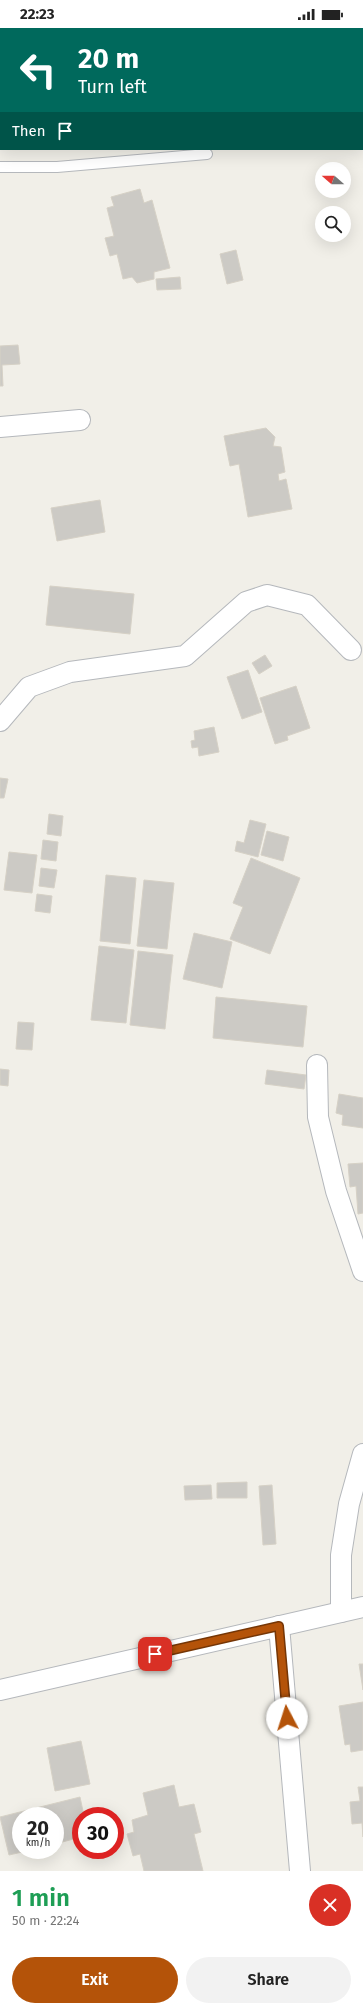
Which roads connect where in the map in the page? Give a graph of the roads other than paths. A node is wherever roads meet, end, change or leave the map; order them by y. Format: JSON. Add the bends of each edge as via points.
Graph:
{"nodes":[{"id":1,"x":207,"y":154,"type":"dead end"},
{"id":2,"x":0,"y":167,"type":"edge"},
{"id":3,"x":80,"y":420,"type":"dead end"},
{"id":4,"x":0,"y":427,"type":"edge"},
{"id":5,"x":351,"y":650,"type":"dead end"},
{"id":6,"x":0,"y":721,"type":"edge"},
{"id":7,"x":317,"y":1065,"type":"dead end"},
{"id":8,"x":363,"y":1271,"type":"edge"},
{"id":9,"x":363,"y":1454,"type":"edge"},
{"id":10,"x":363,"y":1606,"type":"edge"},
{"id":11,"x":341,"y":1612,"type":"junction"},
{"id":12,"x":279,"y":1626,"type":"junction"},
{"id":13,"x":0,"y":1690,"type":"edge"},
{"id":14,"x":300,"y":1871,"type":"edge"}],
"edges":[{"from":1,"to":2,"type":"lane","via":[[57,167]]},
{"from":3,"to":4,"type":"street"},
{"from":5,"to":6,"type":"street","via":[[307,605],[267,595],[246,602],[185,656],[70,672],[29,687]]},
{"from":7,"to":8,"type":"street","via":[[318,1117],[336,1191]]},
{"from":9,"to":11,"type":"street","via":[[348,1504],[341,1555]]},
{"from":10,"to":11,"type":"street"},
{"from":11,"to":12,"type":"street"},
{"from":12,"to":13,"type":"street"},
{"from":12,"to":14,"type":"street"}]}
